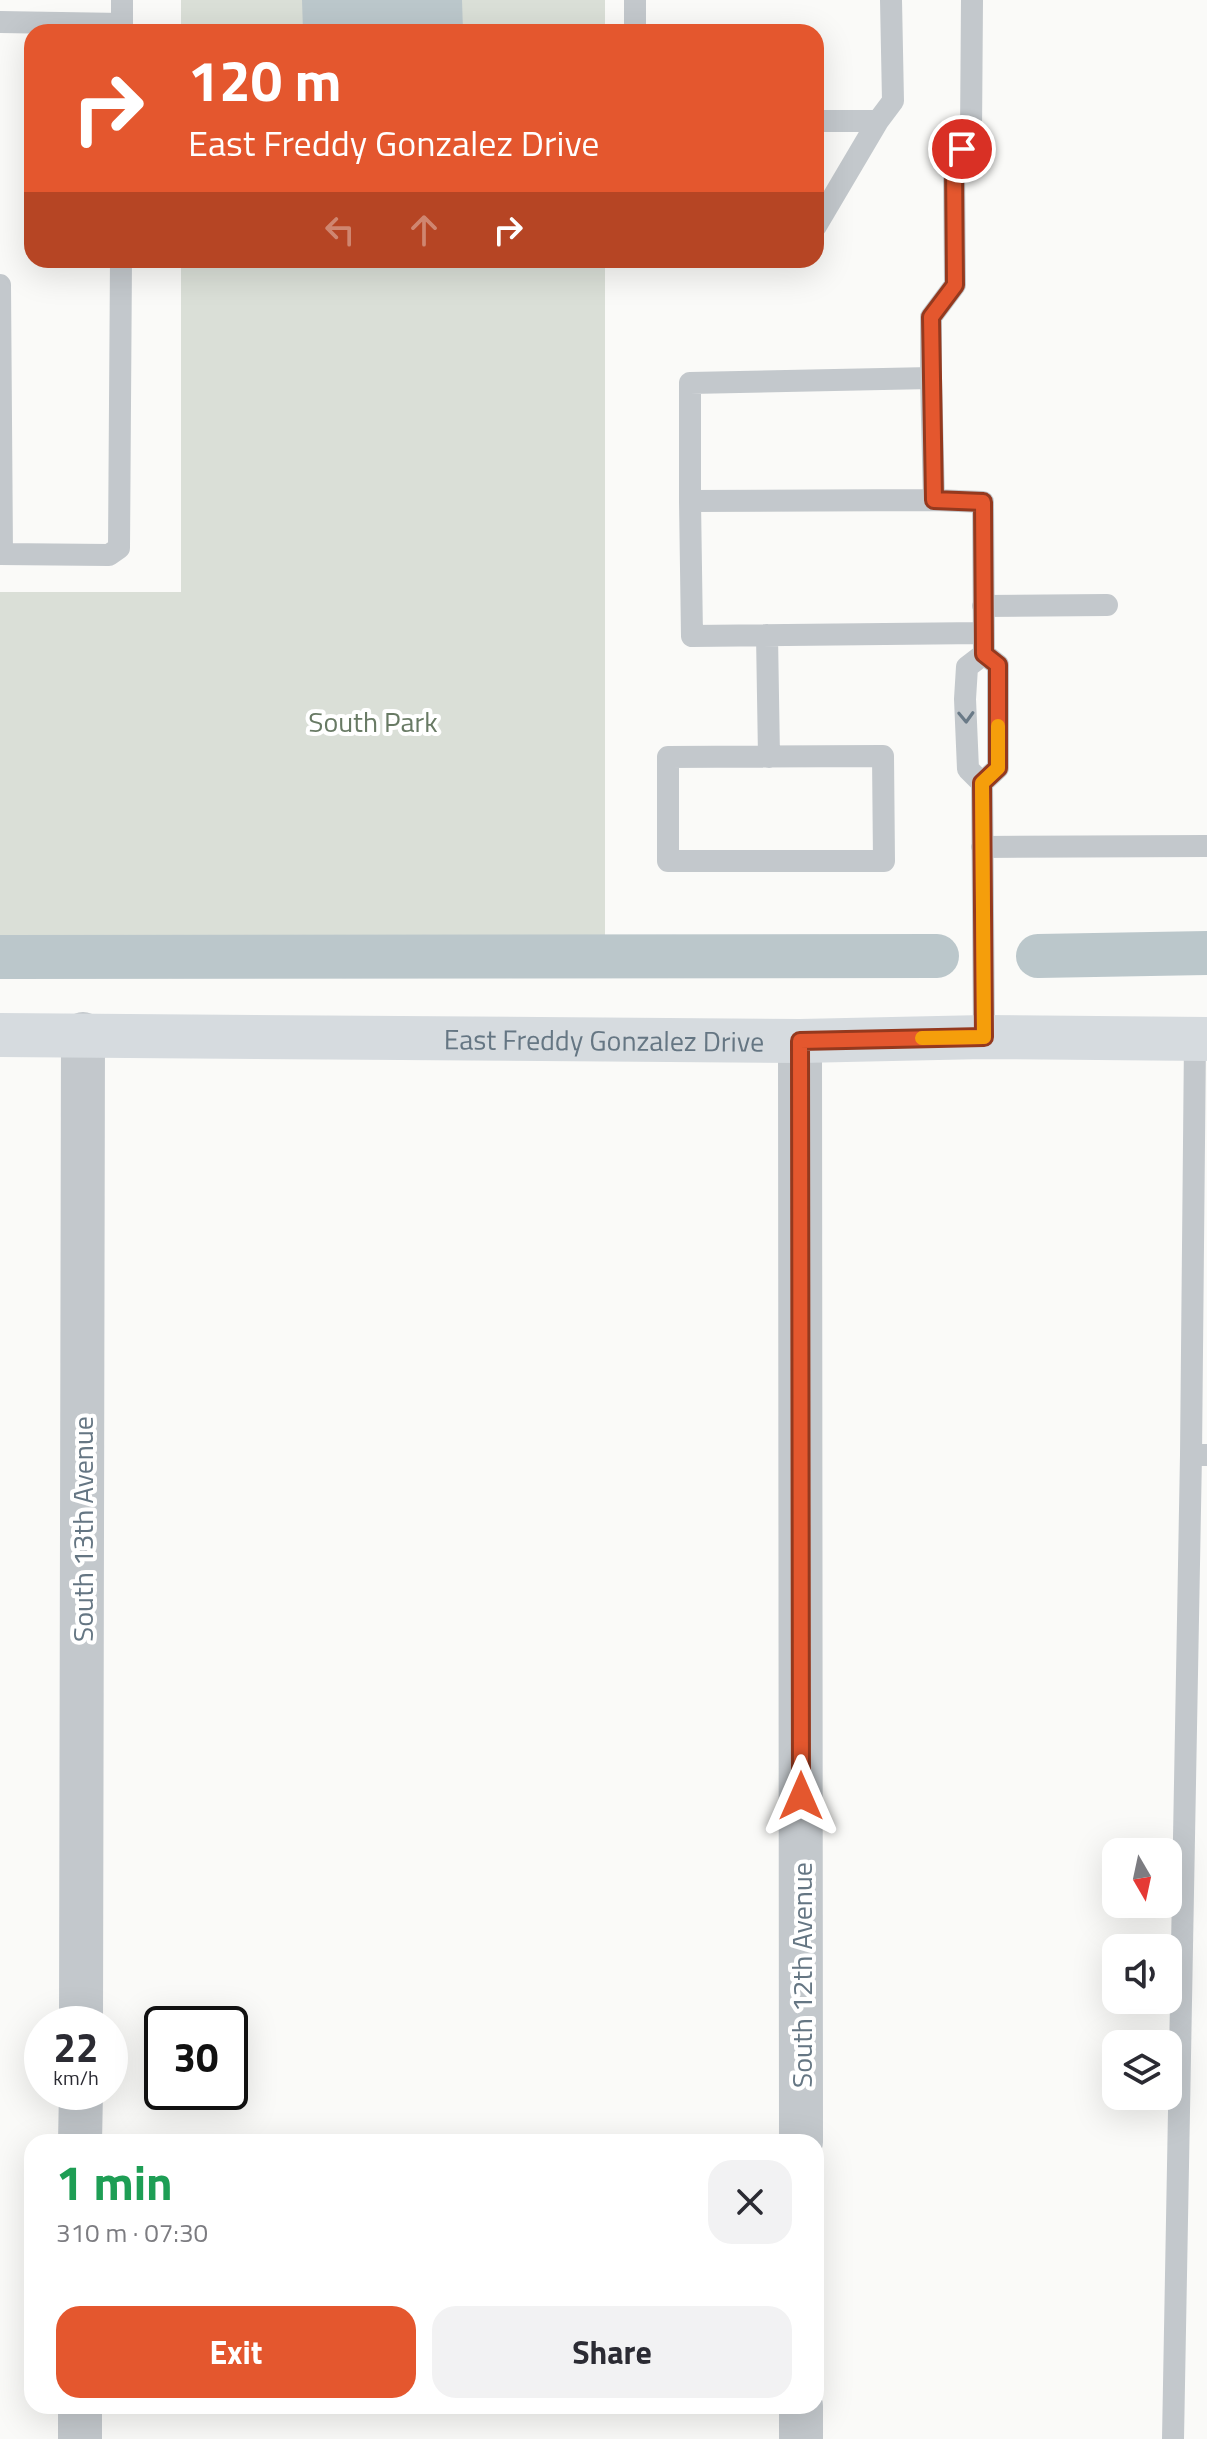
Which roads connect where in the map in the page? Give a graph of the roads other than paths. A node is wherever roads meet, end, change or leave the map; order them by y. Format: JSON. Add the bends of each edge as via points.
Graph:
{"nodes":[{"id":1,"x":122,"y":0,"type":"edge"},
{"id":2,"x":635,"y":0,"type":"edge"},
{"id":3,"x":891,"y":0,"type":"edge"},
{"id":4,"x":972,"y":0,"type":"edge"},
{"id":5,"x":0,"y":22,"type":"edge"},
{"id":6,"x":41,"y":24,"type":"edge"},
{"id":7,"x":122,"y":24,"type":"edge"},
{"id":8,"x":635,"y":24,"type":"edge"},
{"id":9,"x":824,"y":121,"type":"edge"},
{"id":10,"x":878,"y":121,"type":"junction"},
{"id":11,"x":824,"y":212,"type":"edge"},
{"id":12,"x":121,"y":268,"type":"edge"},
{"id":13,"x":0,"y":285,"type":"edge"},
{"id":14,"x":931,"y":378,"type":"junction"},
{"id":15,"x":934,"y":500,"type":"junction"},
{"id":16,"x":690,"y":501,"type":"junction"},
{"id":17,"x":1,"y":554,"type":"edge"},
{"id":18,"x":1107,"y":605,"type":"dead end"},
{"id":19,"x":983,"y":606,"type":"junction"},
{"id":20,"x":767,"y":635,"type":"junction"},
{"id":21,"x":984,"y":644,"type":"junction"},
{"id":22,"x":769,"y":757,"type":"junction"},
{"id":23,"x":982,"y":783,"type":"junction"},
{"id":24,"x":1207,"y":846,"type":"edge"},
{"id":25,"x":982,"y":847,"type":"junction"},
{"id":26,"x":83,"y":1034,"type":"junction"},
{"id":27,"x":0,"y":1035,"type":"edge"},
{"id":28,"x":984,"y":1037,"type":"junction"},
{"id":29,"x":1201,"y":1039,"type":"edge"},
{"id":30,"x":800,"y":1041,"type":"junction"},
{"id":31,"x":1200,"y":1297,"type":"edge"},
{"id":32,"x":1199,"y":1455,"type":"edge"},
{"id":33,"x":81,"y":2006,"type":"edge"},
{"id":34,"x":81,"y":2110,"type":"edge"},
{"id":35,"x":80,"y":2134,"type":"edge"},
{"id":36,"x":801,"y":2134,"type":"edge"},
{"id":37,"x":80,"y":2414,"type":"edge"},
{"id":38,"x":801,"y":2414,"type":"edge"},
{"id":39,"x":80,"y":2439,"type":"edge"},
{"id":40,"x":801,"y":2439,"type":"edge"},
{"id":41,"x":1173,"y":2439,"type":"edge"}],
"edges":[{"from":1,"to":7,"type":"lane"},
{"from":2,"to":8,"type":"lane"},
{"from":3,"to":10,"type":"lane","via":[[893,101]]},
{"from":4,"to":14,"type":"lane","via":[[971,134],[954,164],[955,285],[931,317]]},
{"from":5,"to":6,"type":"lane"},
{"from":9,"to":10,"type":"lane"},
{"from":10,"to":11,"type":"lane"},
{"from":12,"to":17,"type":"lane","via":[[119,548],[109,555]]},
{"from":13,"to":17,"type":"lane"},
{"from":14,"to":15,"type":"lane"},
{"from":14,"to":16,"type":"lane","via":[[690,383]]},
{"from":15,"to":16,"type":"lane"},
{"from":15,"to":19,"type":"lane","via":[[983,502]]},
{"from":16,"to":20,"type":"lane","via":[[692,636]]},
{"from":18,"to":19,"type":"lane"},
{"from":19,"to":21,"type":"lane"},
{"from":20,"to":21,"type":"lane"},
{"from":20,"to":22,"type":"lane"},
{"from":21,"to":23,"type":"lane","via":[[998,665],[998,768]]},
{"from":21,"to":23,"type":"lane","one_way":true,"via":[[967,667],[965,699],[968,769]]},
{"from":22,"to":22,"type":"lane","via":[[883,756],[884,861],[668,861],[668,757]]},
{"from":23,"to":25,"type":"lane"},
{"from":24,"to":25,"type":"lane"},
{"from":25,"to":28,"type":"lane"},
{"from":26,"to":27,"type":"main road","name":"East Freddy Gonzalez Drive"},
{"from":26,"to":30,"type":"main road","name":"East Freddy Gonzalez Drive"},
{"from":26,"to":33,"type":"street","name":"South 13th Avenue"},
{"from":28,"to":29,"type":"main road","name":"East Freddy Gonzalez Drive"},
{"from":28,"to":30,"type":"main road","name":"East Freddy Gonzalez Drive"},
{"from":29,"to":31,"type":"lane"},
{"from":30,"to":36,"type":"street","name":"South 12th Avenue"},
{"from":31,"to":32,"type":"lane"},
{"from":32,"to":41,"type":"lane"},
{"from":34,"to":35,"type":"street"},
{"from":37,"to":39,"type":"street"},
{"from":38,"to":40,"type":"street"}]}
